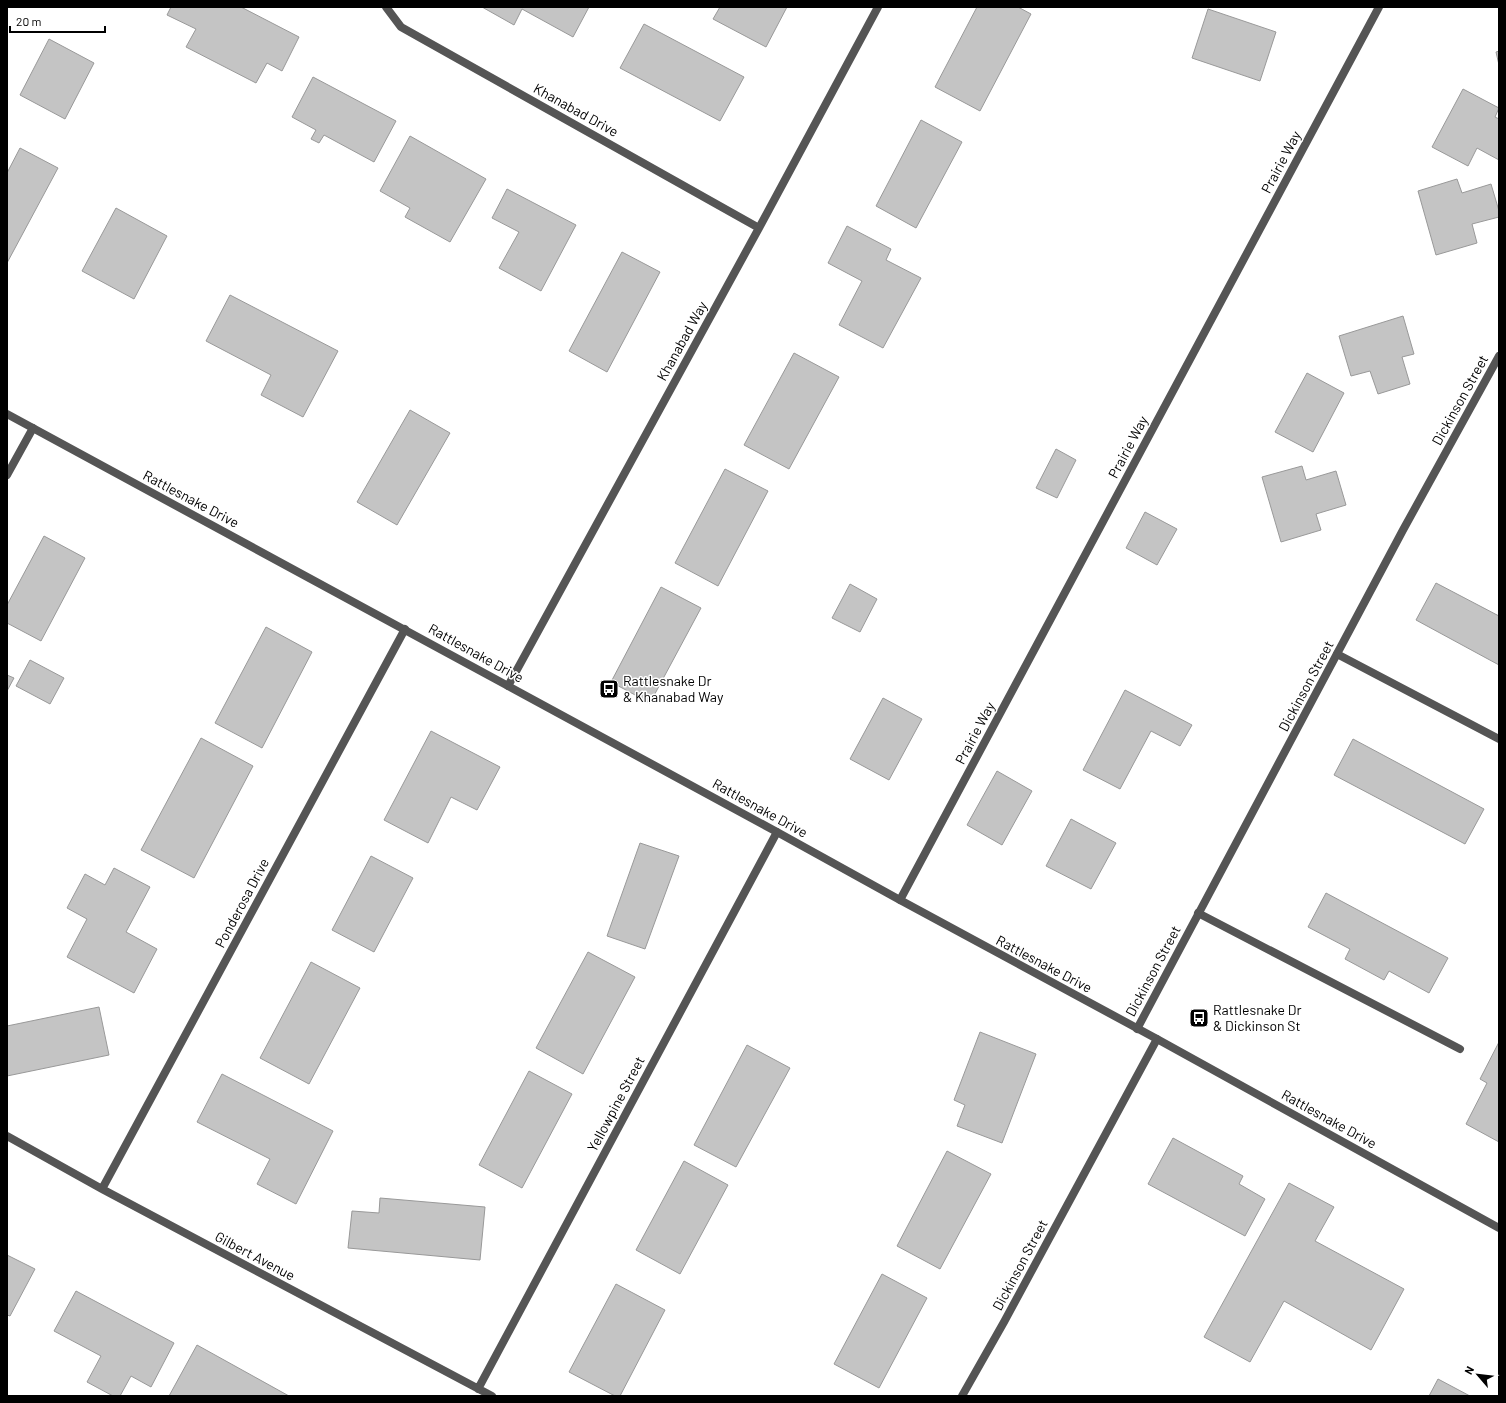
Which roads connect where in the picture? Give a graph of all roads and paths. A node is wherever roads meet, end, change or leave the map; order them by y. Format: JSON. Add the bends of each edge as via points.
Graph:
{"nodes":[{"id":1,"x":386,"y":7,"type":"edge"},
{"id":2,"x":878,"y":7,"type":"edge"},
{"id":3,"x":1379,"y":7,"type":"edge"},
{"id":4,"x":759,"y":228,"type":"junction"},
{"id":5,"x":1499,"y":356,"type":"edge"},
{"id":6,"x":7,"y":414,"type":"edge"},
{"id":7,"x":32,"y":428,"type":"junction"},
{"id":8,"x":7,"y":475,"type":"edge"},
{"id":9,"x":405,"y":629,"type":"junction"},
{"id":10,"x":1337,"y":654,"type":"junction"},
{"id":11,"x":508,"y":686,"type":"junction"},
{"id":12,"x":1499,"y":739,"type":"edge"},
{"id":13,"x":777,"y":832,"type":"junction"},
{"id":14,"x":900,"y":900,"type":"junction"},
{"id":15,"x":1198,"y":913,"type":"junction"},
{"id":16,"x":1137,"y":1029,"type":"junction"},
{"id":17,"x":1157,"y":1039,"type":"junction"},
{"id":18,"x":1460,"y":1049,"type":"dead end"},
{"id":19,"x":7,"y":1136,"type":"edge"},
{"id":20,"x":102,"y":1189,"type":"junction"},
{"id":21,"x":1499,"y":1228,"type":"edge"},
{"id":22,"x":478,"y":1389,"type":"junction"},
{"id":23,"x":492,"y":1396,"type":"edge"},
{"id":24,"x":962,"y":1396,"type":"edge"}],
"edges":[{"from":1,"to":4,"type":"street","name":"Khanabad Drive","via":[[401,27]]},
{"from":2,"to":4,"type":"street","name":"Khanabad Way"},
{"from":3,"to":14,"type":"street","name":"Prairie Way"},
{"from":4,"to":11,"type":"street","name":"Khanabad Way"},
{"from":5,"to":10,"type":"street","name":"Dickinson Street"},
{"from":6,"to":7,"type":"street","name":"Rattlesnake Drive"},
{"from":7,"to":8,"type":"street"},
{"from":7,"to":9,"type":"street","name":"Rattlesnake Drive"},
{"from":9,"to":11,"type":"street","name":"Rattlesnake Drive"},
{"from":9,"to":20,"type":"street","name":"Ponderosa Drive"},
{"from":10,"to":12,"type":"street"},
{"from":10,"to":15,"type":"street","name":"Dickinson Street"},
{"from":11,"to":13,"type":"street","name":"Rattlesnake Drive"},
{"from":13,"to":14,"type":"street","name":"Rattlesnake Drive"},
{"from":13,"to":22,"type":"street","name":"Yellowpine Street"},
{"from":14,"to":16,"type":"street","name":"Rattlesnake Drive"},
{"from":15,"to":16,"type":"street","name":"Dickinson Street"},
{"from":15,"to":18,"type":"street"},
{"from":16,"to":17,"type":"street","name":"Rattlesnake Drive"},
{"from":17,"to":21,"type":"street","name":"Rattlesnake Drive"},
{"from":17,"to":24,"type":"street","name":"Dickinson Street"},
{"from":19,"to":20,"type":"street","name":"Gilbert Avenue"},
{"from":20,"to":22,"type":"street","name":"Gilbert Avenue"},
{"from":22,"to":23,"type":"street","name":"Gilbert Avenue"}]}
